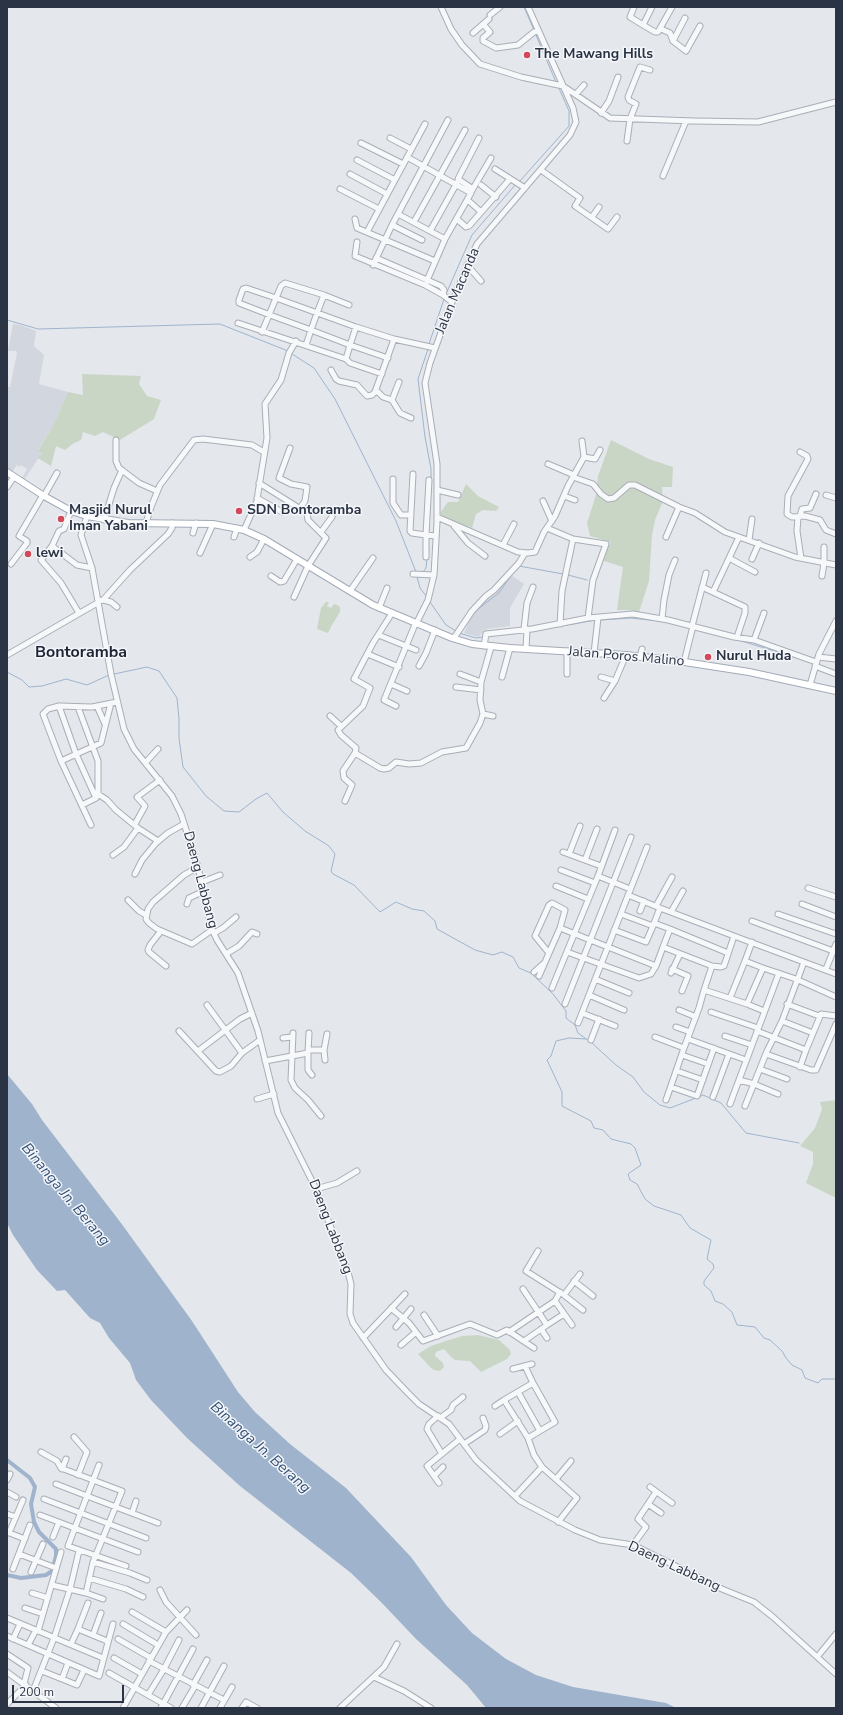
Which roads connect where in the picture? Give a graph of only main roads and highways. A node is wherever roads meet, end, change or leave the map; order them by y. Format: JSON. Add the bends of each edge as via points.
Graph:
{"nodes":[{"id":1,"x":7,"y":472,"type":"edge"},
{"id":2,"x":836,"y":692,"type":"edge"}],
"edges":[{"from":1,"to":2,"type":"main road","name":"Jalan Poros Malino","via":[[72,511],[87,516],[128,523],[213,524],[244,530],[379,608],[435,630],[485,640],[491,647],[626,655],[684,662],[749,672]]}]}
